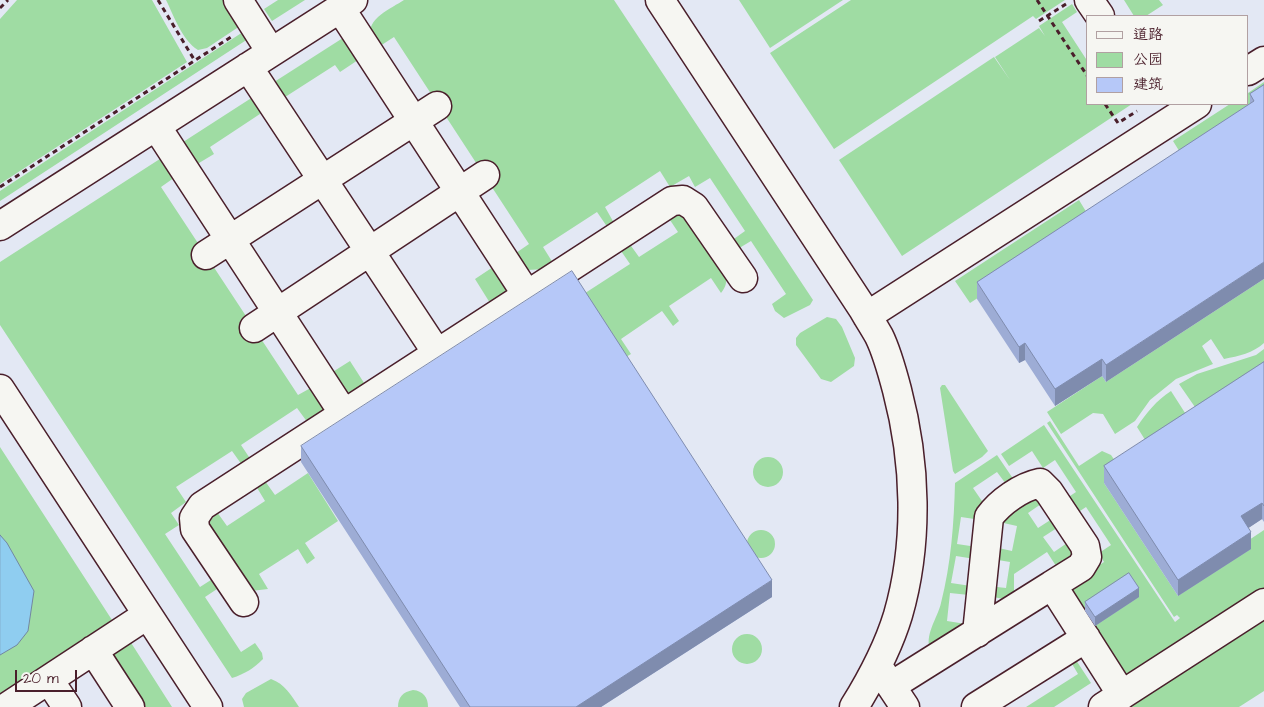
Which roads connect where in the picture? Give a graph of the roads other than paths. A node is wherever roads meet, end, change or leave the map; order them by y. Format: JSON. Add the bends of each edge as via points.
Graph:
{"nodes":[{"id":1,"x":238,"y":0,"type":"edge"},
{"id":2,"x":660,"y":0,"type":"edge"},
{"id":3,"x":1089,"y":0,"type":"edge"},
{"id":4,"x":346,"y":4,"type":"edge"},
{"id":5,"x":1099,"y":15,"type":"edge"},
{"id":6,"x":271,"y":52,"type":"junction"},
{"id":7,"x":1264,"y":61,"type":"edge"},
{"id":8,"x":248,"y":67,"type":"junction"},
{"id":9,"x":1249,"y":70,"type":"edge"},
{"id":10,"x":1192,"y":105,"type":"edge"},
{"id":11,"x":437,"y":106,"type":"dead end"},
{"id":12,"x":1154,"y":112,"type":"edge"},
{"id":13,"x":414,"y":121,"type":"junction"},
{"id":14,"x":156,"y":126,"type":"junction"},
{"id":15,"x":485,"y":175,"type":"dead end"},
{"id":16,"x":322,"y":180,"type":"junction"},
{"id":17,"x":460,"y":192,"type":"junction"},
{"id":18,"x":0,"y":226,"type":"edge"},
{"id":19,"x":230,"y":240,"type":"junction"},
{"id":20,"x":370,"y":251,"type":"junction"},
{"id":21,"x":206,"y":255,"type":"dead end"},
{"id":22,"x":743,"y":278,"type":"dead end"},
{"id":23,"x":527,"y":295,"type":"junction"},
{"id":24,"x":278,"y":312,"type":"junction"},
{"id":25,"x":867,"y":316,"type":"junction"},
{"id":26,"x":254,"y":328,"type":"dead end"},
{"id":27,"x":437,"y":353,"type":"junction"},
{"id":28,"x":0,"y":390,"type":"edge"},
{"id":29,"x":344,"y":414,"type":"junction"},
{"id":30,"x":1052,"y":585,"type":"junction"},
{"id":31,"x":244,"y":602,"type":"dead end"},
{"id":32,"x":1264,"y":602,"type":"edge"},
{"id":33,"x":148,"y":615,"type":"junction"},
{"id":34,"x":976,"y":632,"type":"junction"},
{"id":35,"x":1086,"y":638,"type":"junction"},
{"id":36,"x":93,"y":650,"type":"junction"},
{"id":37,"x":49,"y":680,"type":"junction"},
{"id":38,"x":891,"y":686,"type":"edge"},
{"id":39,"x":1112,"y":701,"type":"edge"},
{"id":40,"x":8,"y":707,"type":"edge"},
{"id":41,"x":67,"y":707,"type":"edge"},
{"id":42,"x":130,"y":707,"type":"edge"},
{"id":43,"x":208,"y":707,"type":"edge"},
{"id":44,"x":854,"y":707,"type":"edge"},
{"id":45,"x":976,"y":707,"type":"edge"}],
"edges":[{"from":1,"to":6,"type":"lane"},
{"from":2,"to":25,"type":"lane"},
{"from":3,"to":5,"type":"lane"},
{"from":4,"to":6,"type":"lane"},
{"from":4,"to":13,"type":"lane"},
{"from":6,"to":8,"type":"lane"},
{"from":7,"to":9,"type":"lane"},
{"from":8,"to":14,"type":"lane"},
{"from":8,"to":16,"type":"lane"},
{"from":10,"to":12,"type":"lane"},
{"from":11,"to":13,"type":"lane"},
{"from":12,"to":25,"type":"lane"},
{"from":13,"to":16,"type":"lane"},
{"from":13,"to":17,"type":"lane"},
{"from":14,"to":18,"type":"lane"},
{"from":14,"to":19,"type":"lane"},
{"from":15,"to":17,"type":"lane"},
{"from":16,"to":19,"type":"lane"},
{"from":16,"to":20,"type":"lane"},
{"from":17,"to":20,"type":"lane"},
{"from":17,"to":23,"type":"lane"},
{"from":19,"to":21,"type":"lane"},
{"from":19,"to":24,"type":"lane"},
{"from":20,"to":24,"type":"lane"},
{"from":20,"to":27,"type":"lane"},
{"from":22,"to":23,"type":"lane","via":[[694,207],[683,200],[672,201]]},
{"from":23,"to":27,"type":"lane"},
{"from":24,"to":26,"type":"lane"},
{"from":24,"to":29,"type":"lane"},
{"from":25,"to":38,"type":"lane","via":[[879,336],[900,401],[912,497],[910,554],[905,584],[885,650]]},
{"from":27,"to":29,"type":"lane"},
{"from":28,"to":33,"type":"lane"},
{"from":29,"to":31,"type":"lane","via":[[202,506],[194,518],[195,529]]},
{"from":30,"to":34,"type":"lane"},
{"from":30,"to":34,"type":"lane","via":[[1081,567],[1087,557],[1085,546],[1040,483],[1030,485],[996,508],[989,517]]},
{"from":30,"to":35,"type":"lane"},
{"from":32,"to":39,"type":"lane"},
{"from":33,"to":36,"type":"lane"},
{"from":33,"to":43,"type":"lane"},
{"from":34,"to":38,"type":"lane"},
{"from":35,"to":39,"type":"lane"},
{"from":35,"to":45,"type":"lane"},
{"from":36,"to":37,"type":"lane"},
{"from":36,"to":42,"type":"lane"},
{"from":37,"to":40,"type":"lane"},
{"from":37,"to":41,"type":"lane"},
{"from":38,"to":44,"type":"lane"}]}
